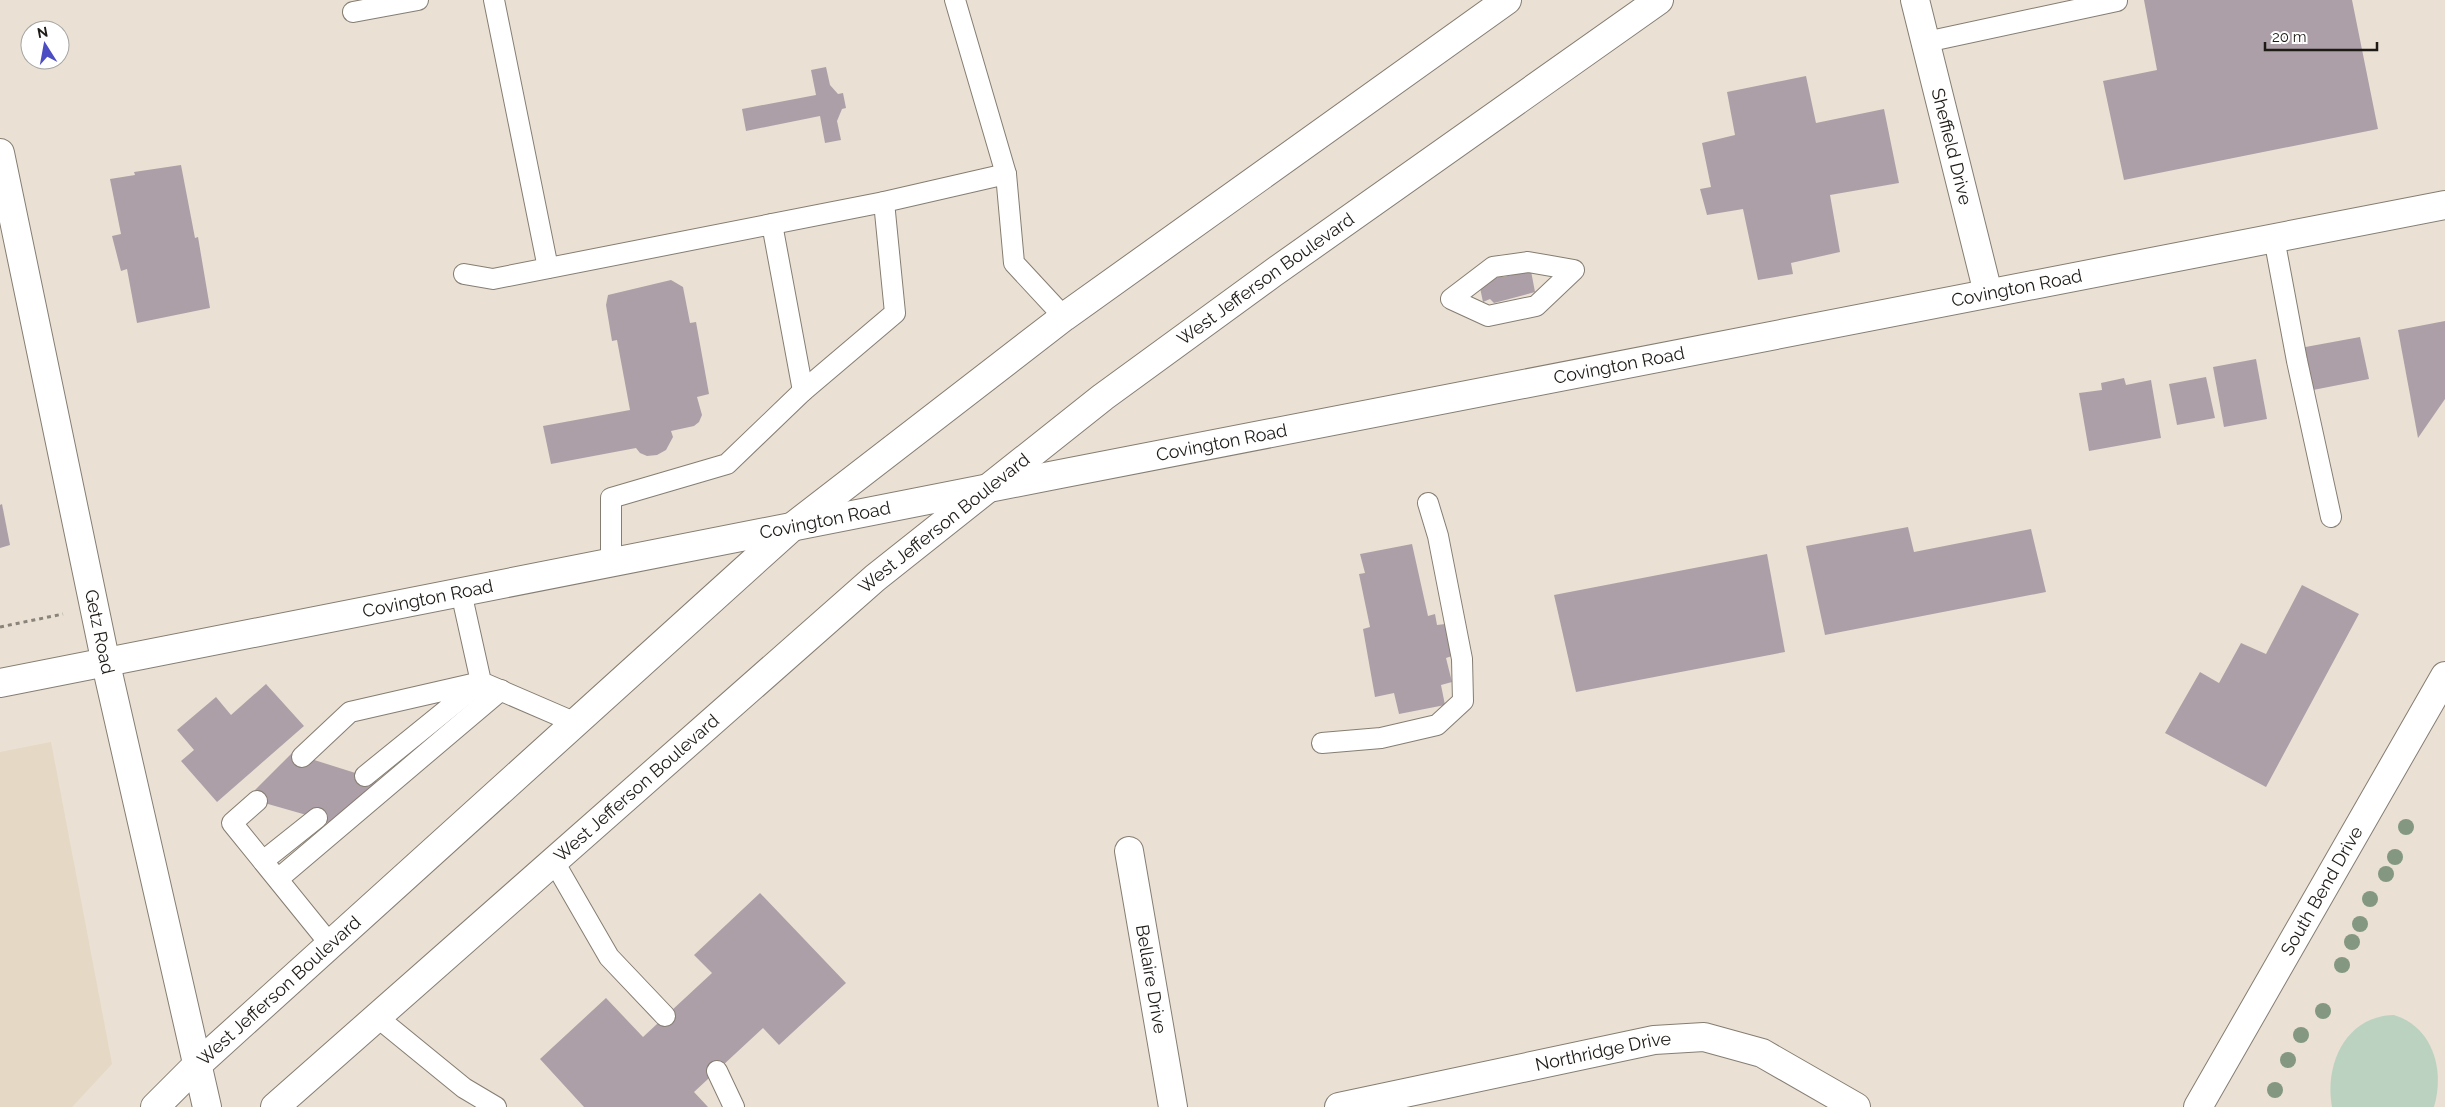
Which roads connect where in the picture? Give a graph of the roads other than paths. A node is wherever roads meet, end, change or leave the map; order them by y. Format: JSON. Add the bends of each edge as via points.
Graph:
{"nodes":[{"id":1,"x":418,"y":0,"type":"edge"},
{"id":2,"x":494,"y":0,"type":"edge"},
{"id":3,"x":955,"y":0,"type":"edge"},
{"id":4,"x":1506,"y":0,"type":"edge"},
{"id":5,"x":1659,"y":0,"type":"edge"},
{"id":6,"x":1915,"y":0,"type":"edge"},
{"id":7,"x":2117,"y":1,"type":"edge"},
{"id":8,"x":353,"y":12,"type":"dead end"},
{"id":9,"x":1926,"y":42,"type":"junction"},
{"id":10,"x":0,"y":153,"type":"edge"},
{"id":11,"x":1006,"y":174,"type":"junction"},
{"id":12,"x":884,"y":202,"type":"junction"},
{"id":13,"x":2445,"y":205,"type":"edge"},
{"id":14,"x":772,"y":224,"type":"junction"},
{"id":15,"x":2274,"y":238,"type":"junction"},
{"id":16,"x":548,"y":268,"type":"junction"},
{"id":17,"x":1574,"y":270,"type":"joint"},
{"id":18,"x":464,"y":274,"type":"dead end"},
{"id":19,"x":1988,"y":294,"type":"junction"},
{"id":20,"x":1064,"y":317,"type":"junction"},
{"id":21,"x":803,"y":391,"type":"junction"},
{"id":22,"x":990,"y":488,"type":"junction"},
{"id":23,"x":1428,"y":502,"type":"dead end"},
{"id":24,"x":2331,"y":517,"type":"dead end"},
{"id":25,"x":792,"y":527,"type":"junction"},
{"id":26,"x":611,"y":563,"type":"junction"},
{"id":27,"x":461,"y":592,"type":"junction"},
{"id":28,"x":106,"y":664,"type":"junction"},
{"id":29,"x":2444,"y":680,"type":"edge"},
{"id":30,"x":481,"y":682,"type":"junction"},
{"id":31,"x":0,"y":683,"type":"edge"},
{"id":32,"x":500,"y":690,"type":"junction"},
{"id":33,"x":576,"y":723,"type":"junction"},
{"id":34,"x":1322,"y":743,"type":"dead end"},
{"id":35,"x":302,"y":757,"type":"dead end"},
{"id":36,"x":365,"y":776,"type":"dead end"},
{"id":37,"x":257,"y":801,"type":"dead end"},
{"id":38,"x":317,"y":818,"type":"dead end"},
{"id":39,"x":1129,"y":851,"type":"dead end"},
{"id":40,"x":553,"y":860,"type":"junction"},
{"id":41,"x":263,"y":861,"type":"junction"},
{"id":42,"x":278,"y":879,"type":"junction"},
{"id":43,"x":330,"y":944,"type":"junction"},
{"id":44,"x":665,"y":1016,"type":"dead end"},
{"id":45,"x":377,"y":1017,"type":"junction"},
{"id":46,"x":197,"y":1065,"type":"junction"},
{"id":47,"x":717,"y":1071,"type":"dead end"},
{"id":48,"x":155,"y":1107,"type":"edge"},
{"id":49,"x":207,"y":1107,"type":"edge"},
{"id":50,"x":275,"y":1107,"type":"edge"},
{"id":51,"x":496,"y":1107,"type":"edge"},
{"id":52,"x":734,"y":1107,"type":"edge"},
{"id":53,"x":1173,"y":1107,"type":"edge"},
{"id":54,"x":1339,"y":1107,"type":"edge"},
{"id":55,"x":1856,"y":1107,"type":"edge"},
{"id":56,"x":2198,"y":1107,"type":"edge"}],
"edges":[{"from":1,"to":8,"type":"lane"},
{"from":2,"to":16,"type":"lane"},
{"from":3,"to":11,"type":"lane"},
{"from":4,"to":20,"type":"main road","name":"West Jefferson Boulevard"},
{"from":5,"to":22,"type":"main road","name":"West Jefferson Boulevard","via":[[1103,397]]},
{"from":6,"to":9,"type":"main road","name":"Sheffield Drive"},
{"from":7,"to":9,"type":"lane"},
{"from":9,"to":19,"type":"main road","name":"Sheffield Drive"},
{"from":10,"to":28,"type":"main road","name":"Getz Road"},
{"from":11,"to":12,"type":"lane"},
{"from":11,"to":20,"type":"lane","via":[[1014,263]]},
{"from":12,"to":14,"type":"lane"},
{"from":12,"to":21,"type":"lane","via":[[895,313]]},
{"from":13,"to":15,"type":"main road","name":"Covington Road"},
{"from":14,"to":16,"type":"lane"},
{"from":14,"to":21,"type":"lane"},
{"from":15,"to":19,"type":"main road","name":"Covington Road"},
{"from":15,"to":24,"type":"lane"},
{"from":16,"to":18,"type":"lane","via":[[493,279]]},
{"from":17,"to":17,"type":"lane","via":[[1528,262],[1493,267],[1451,300],[1488,316],[1536,306]]},
{"from":19,"to":22,"type":"main road","name":"Covington Road"},
{"from":20,"to":25,"type":"main road","name":"West Jefferson Boulevard"},
{"from":21,"to":26,"type":"lane","via":[[727,464],[611,498]]},
{"from":22,"to":25,"type":"main road","name":"Covington Road"},
{"from":22,"to":40,"type":"main road","name":"West Jefferson Boulevard","via":[[875,578]]},
{"from":23,"to":34,"type":"lane","via":[[1438,536],[1462,658],[1463,701],[1437,725],[1381,738]]},
{"from":25,"to":26,"type":"main road","name":"Covington Road"},
{"from":25,"to":33,"type":"main road","name":"West Jefferson Boulevard"},
{"from":26,"to":27,"type":"main road","name":"Covington Road"},
{"from":27,"to":28,"type":"main road","name":"Covington Road"},
{"from":27,"to":30,"type":"lane"},
{"from":28,"to":31,"type":"main road","name":"Covington Road"},
{"from":28,"to":46,"type":"main road","name":"Getz Road"},
{"from":29,"to":56,"type":"main road","name":"South Bend Drive"},
{"from":30,"to":32,"type":"lane"},
{"from":30,"to":35,"type":"lane","via":[[350,712]]},
{"from":30,"to":36,"type":"lane"},
{"from":32,"to":33,"type":"lane"},
{"from":32,"to":42,"type":"lane"},
{"from":33,"to":43,"type":"main road","name":"West Jefferson Boulevard"},
{"from":37,"to":41,"type":"lane","via":[[232,823]]},
{"from":38,"to":41,"type":"lane"},
{"from":39,"to":53,"type":"main road","name":"Bellaire Drive"},
{"from":40,"to":44,"type":"lane","via":[[609,957]]},
{"from":40,"to":45,"type":"main road","name":"West Jefferson Boulevard"},
{"from":41,"to":42,"type":"lane"},
{"from":42,"to":43,"type":"lane"},
{"from":43,"to":46,"type":"main road","name":"West Jefferson Boulevard"},
{"from":45,"to":50,"type":"main road","name":"West Jefferson Boulevard"},
{"from":45,"to":51,"type":"lane","via":[[464,1088]]},
{"from":46,"to":48,"type":"main road","name":"West Jefferson Boulevard"},
{"from":46,"to":49,"type":"main road","name":"Getz Road"},
{"from":47,"to":52,"type":"lane"},
{"from":54,"to":55,"type":"main road","name":"Northridge Drive","via":[[1654,1040],[1704,1037],[1762,1053]]}]}
